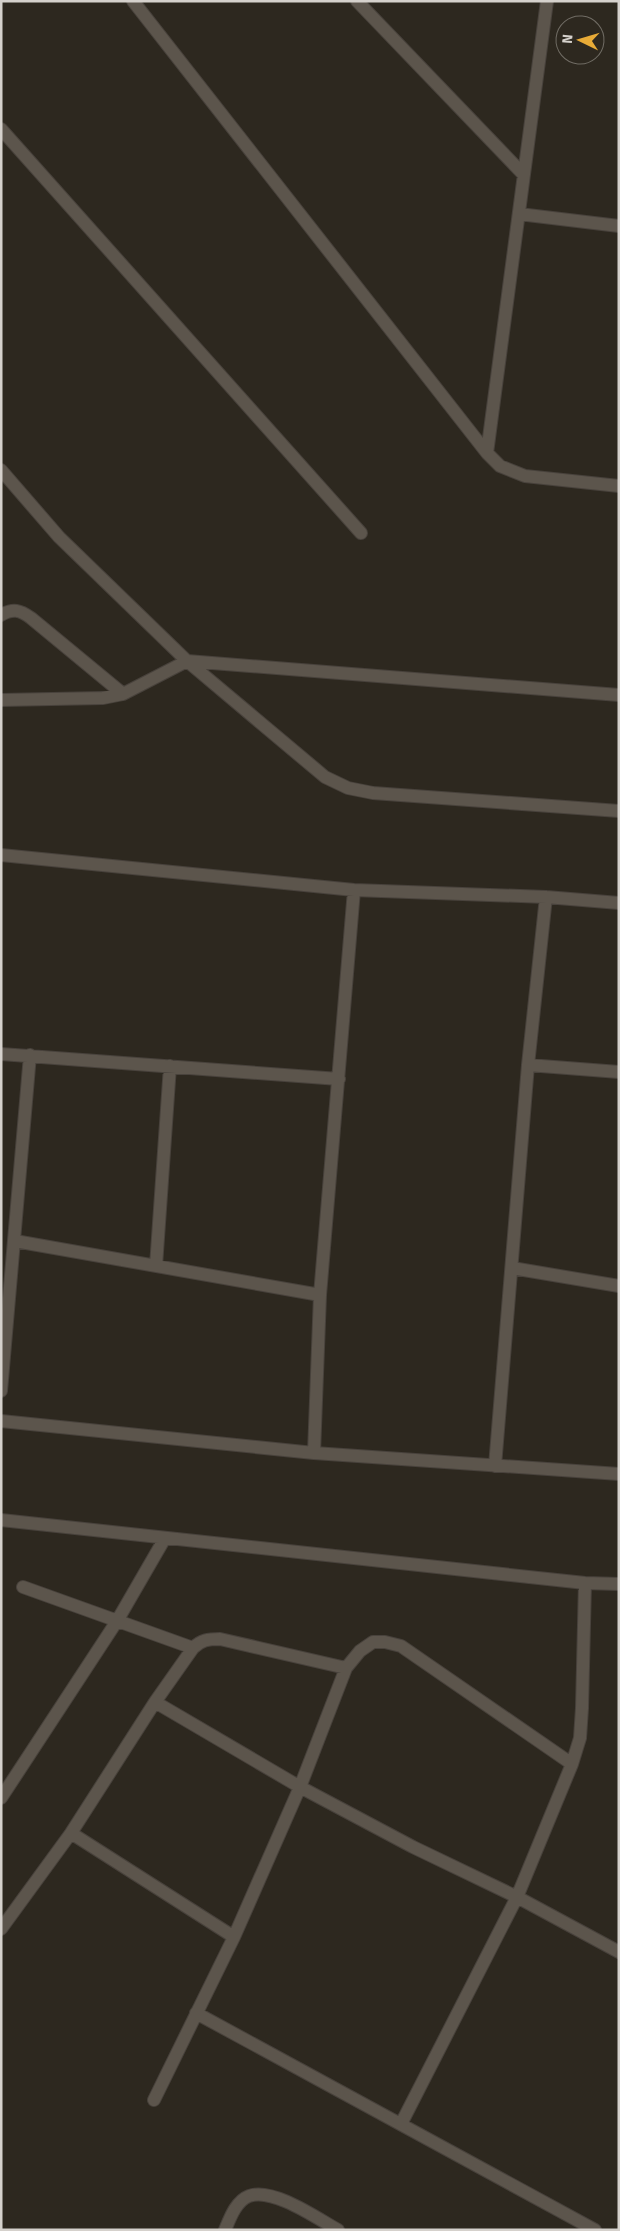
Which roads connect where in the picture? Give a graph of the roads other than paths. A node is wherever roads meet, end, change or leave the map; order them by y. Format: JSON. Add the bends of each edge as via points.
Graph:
{"nodes":[{"id":1,"x":133,"y":1,"type":"edge"},
{"id":2,"x":358,"y":1,"type":"edge"},
{"id":3,"x":547,"y":1,"type":"edge"},
{"id":4,"x":1,"y":129,"type":"edge"},
{"id":5,"x":523,"y":174,"type":"junction"},
{"id":6,"x":519,"y":214,"type":"junction"},
{"id":7,"x":619,"y":226,"type":"edge"},
{"id":8,"x":487,"y":453,"type":"junction"},
{"id":9,"x":1,"y":470,"type":"edge"},
{"id":10,"x":619,"y":486,"type":"edge"},
{"id":11,"x":361,"y":533,"type":"dead end"},
{"id":12,"x":1,"y":615,"type":"edge"},
{"id":13,"x":187,"y":661,"type":"junction"},
{"id":14,"x":123,"y":694,"type":"junction"},
{"id":15,"x":619,"y":695,"type":"edge"},
{"id":16,"x":1,"y":700,"type":"edge"},
{"id":17,"x":619,"y":812,"type":"edge"},
{"id":18,"x":1,"y":855,"type":"edge"},
{"id":19,"x":354,"y":890,"type":"junction"},
{"id":20,"x":546,"y":897,"type":"junction"},
{"id":21,"x":619,"y":903,"type":"edge"},
{"id":22,"x":1,"y":1054,"type":"edge"},
{"id":23,"x":30,"y":1055,"type":"junction"},
{"id":24,"x":528,"y":1065,"type":"junction"},
{"id":25,"x":170,"y":1066,"type":"junction"},
{"id":26,"x":619,"y":1072,"type":"edge"},
{"id":27,"x":339,"y":1079,"type":"junction"},
{"id":28,"x":15,"y":1241,"type":"junction"},
{"id":29,"x":156,"y":1266,"type":"junction"},
{"id":30,"x":512,"y":1268,"type":"junction"},
{"id":31,"x":619,"y":1286,"type":"edge"},
{"id":32,"x":320,"y":1295,"type":"junction"},
{"id":33,"x":1,"y":1391,"type":"edge"},
{"id":34,"x":1,"y":1421,"type":"edge"},
{"id":35,"x":314,"y":1453,"type":"junction"},
{"id":36,"x":495,"y":1466,"type":"junction"},
{"id":37,"x":619,"y":1474,"type":"edge"},
{"id":38,"x":1,"y":1520,"type":"edge"},
{"id":39,"x":165,"y":1538,"type":"junction"},
{"id":40,"x":585,"y":1583,"type":"junction"},
{"id":41,"x":619,"y":1584,"type":"edge"},
{"id":42,"x":23,"y":1587,"type":"dead end"},
{"id":43,"x":117,"y":1621,"type":"junction"},
{"id":44,"x":193,"y":1648,"type":"junction"},
{"id":45,"x":346,"y":1668,"type":"junction"},
{"id":46,"x":155,"y":1702,"type":"junction"},
{"id":47,"x":572,"y":1764,"type":"junction"},
{"id":48,"x":300,"y":1787,"type":"junction"},
{"id":49,"x":1,"y":1798,"type":"edge"},
{"id":50,"x":71,"y":1832,"type":"junction"},
{"id":51,"x":517,"y":1897,"type":"junction"},
{"id":52,"x":1,"y":1929,"type":"edge"},
{"id":53,"x":234,"y":1937,"type":"junction"},
{"id":54,"x":619,"y":1952,"type":"edge"},
{"id":55,"x":196,"y":2013,"type":"junction"},
{"id":56,"x":154,"y":2100,"type":"dead end"},
{"id":57,"x":401,"y":2124,"type":"junction"},
{"id":58,"x":225,"y":2230,"type":"edge"},
{"id":59,"x":338,"y":2230,"type":"edge"},
{"id":60,"x":595,"y":2230,"type":"edge"}],
"edges":[{"from":1,"to":8,"type":"street"},
{"from":2,"to":5,"type":"street"},
{"from":3,"to":5,"type":"street"},
{"from":4,"to":11,"type":"street"},
{"from":5,"to":6,"type":"street"},
{"from":6,"to":7,"type":"street"},
{"from":6,"to":8,"type":"street"},
{"from":8,"to":10,"type":"street","via":[[500,466],[525,476]]},
{"from":9,"to":13,"type":"street","via":[[59,537]]},
{"from":12,"to":14,"type":"street","via":[[10,610],[20,610]]},
{"from":13,"to":14,"type":"street"},
{"from":13,"to":15,"type":"street"},
{"from":13,"to":17,"type":"street","via":[[325,777],[348,788]]},
{"from":14,"to":16,"type":"street","via":[[103,698]]},
{"from":18,"to":19,"type":"street"},
{"from":19,"to":20,"type":"street"},
{"from":19,"to":27,"type":"street"},
{"from":20,"to":21,"type":"street"},
{"from":20,"to":24,"type":"street"},
{"from":22,"to":23,"type":"street"},
{"from":23,"to":25,"type":"street"},
{"from":23,"to":28,"type":"street"},
{"from":24,"to":26,"type":"street"},
{"from":24,"to":30,"type":"street"},
{"from":25,"to":27,"type":"street"},
{"from":25,"to":29,"type":"street"},
{"from":27,"to":32,"type":"street"},
{"from":28,"to":29,"type":"street"},
{"from":28,"to":33,"type":"street"},
{"from":29,"to":32,"type":"street"},
{"from":30,"to":31,"type":"street"},
{"from":30,"to":36,"type":"street"},
{"from":32,"to":35,"type":"street"},
{"from":34,"to":35,"type":"street"},
{"from":35,"to":36,"type":"street"},
{"from":36,"to":37,"type":"street"},
{"from":38,"to":39,"type":"street"},
{"from":39,"to":40,"type":"street"},
{"from":39,"to":43,"type":"street"},
{"from":40,"to":41,"type":"street"},
{"from":40,"to":47,"type":"street","via":[[580,1738]]},
{"from":42,"to":43,"type":"street"},
{"from":43,"to":44,"type":"street"},
{"from":43,"to":49,"type":"street"},
{"from":44,"to":45,"type":"street","via":[[209,1639],[220,1639]]},
{"from":44,"to":46,"type":"street"},
{"from":45,"to":47,"type":"street","via":[[360,1651],[373,1642],[401,1646]]},
{"from":45,"to":48,"type":"street"},
{"from":46,"to":48,"type":"street"},
{"from":46,"to":50,"type":"street"},
{"from":47,"to":51,"type":"street"},
{"from":48,"to":51,"type":"street"},
{"from":48,"to":53,"type":"street"},
{"from":50,"to":52,"type":"street"},
{"from":50,"to":53,"type":"street"},
{"from":51,"to":54,"type":"street"},
{"from":51,"to":57,"type":"street"},
{"from":53,"to":55,"type":"street"},
{"from":55,"to":56,"type":"street"},
{"from":55,"to":57,"type":"street"},
{"from":57,"to":60,"type":"street"},
{"from":58,"to":59,"type":"street","via":[[234,2209],[249,2196],[266,2195],[289,2203]]}]}
